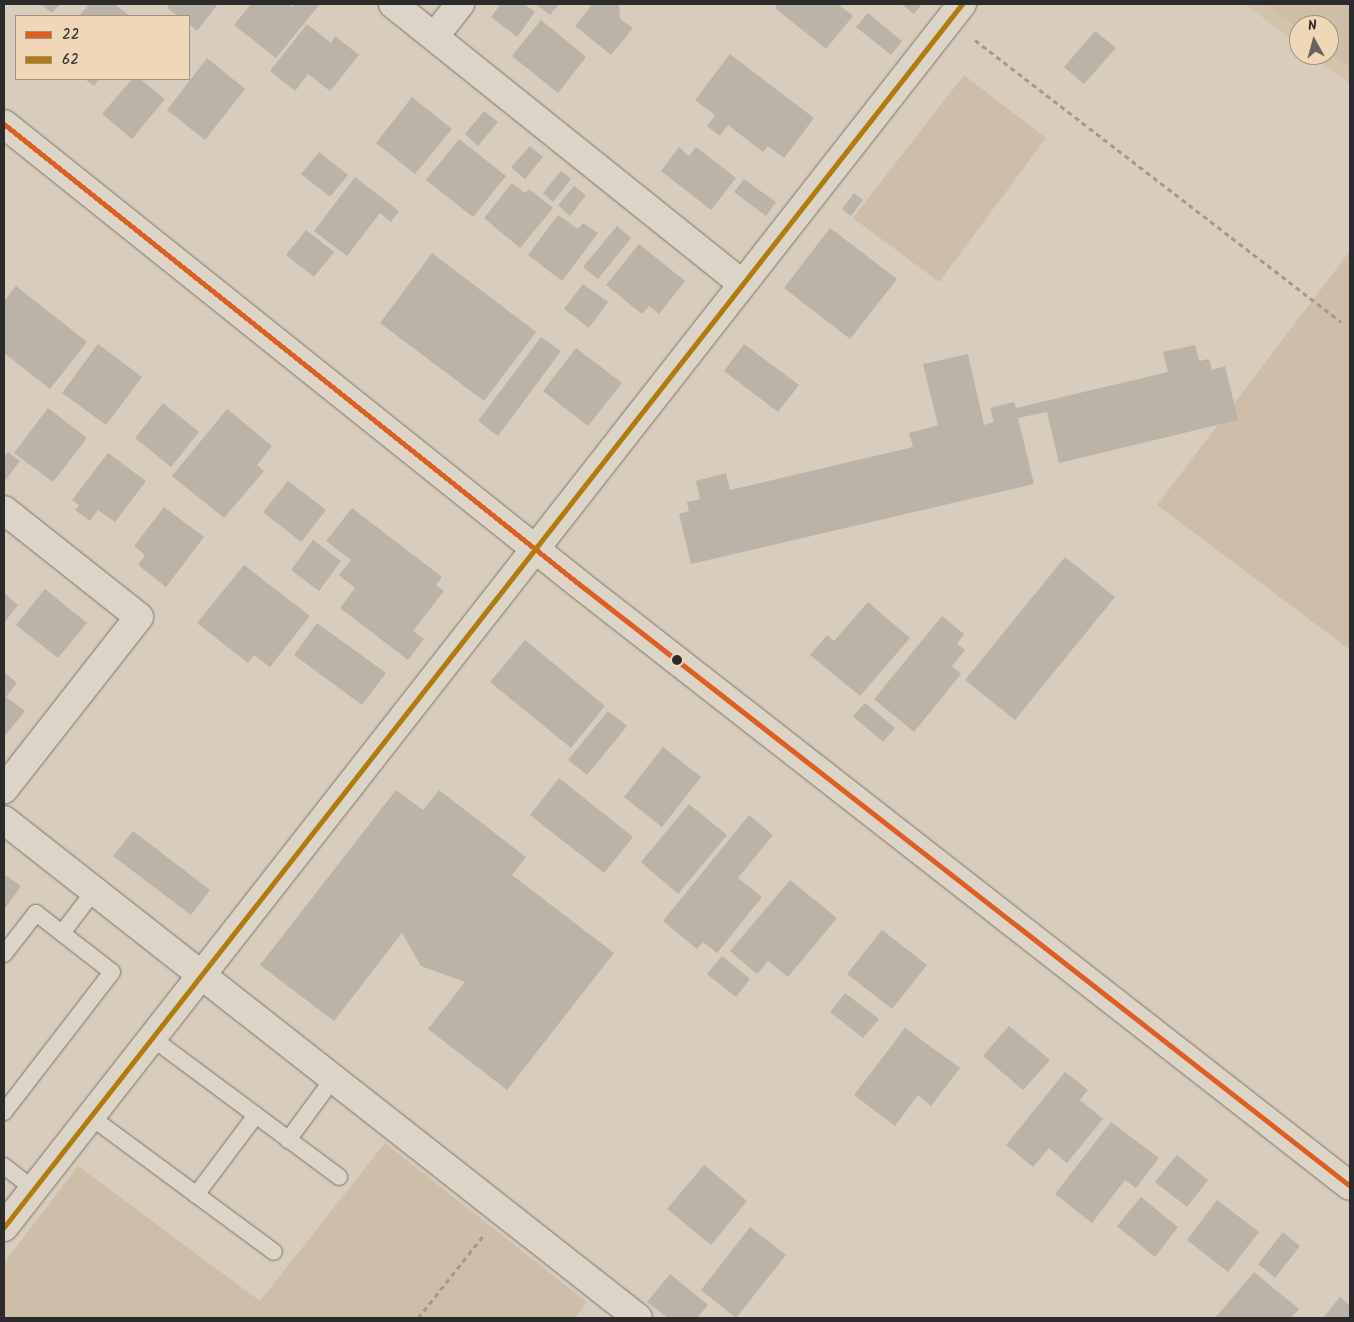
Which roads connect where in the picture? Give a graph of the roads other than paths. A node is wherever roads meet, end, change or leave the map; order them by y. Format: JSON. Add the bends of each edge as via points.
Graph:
{"nodes":[{"id":1,"x":393,"y":4,"type":"edge"},
{"id":2,"x":460,"y":4,"type":"edge"},
{"id":3,"x":955,"y":12,"type":"edge"},
{"id":4,"x":435,"y":36,"type":"junction"},
{"id":5,"x":4,"y":124,"type":"edge"},
{"id":6,"x":741,"y":283,"type":"junction"},
{"id":7,"x":4,"y":510,"type":"edge"},
{"id":8,"x":535,"y":547,"type":"junction"},
{"id":9,"x":4,"y":789,"type":"edge"},
{"id":10,"x":4,"y":820,"type":"edge"},
{"id":11,"x":94,"y":891,"type":"junction"},
{"id":12,"x":62,"y":933,"type":"junction"},
{"id":13,"x":4,"y":954,"type":"edge"},
{"id":14,"x":201,"y":976,"type":"junction"},
{"id":15,"x":152,"y":1038,"type":"junction"},
{"id":16,"x":333,"y":1079,"type":"junction"},
{"id":17,"x":4,"y":1112,"type":"edge"},
{"id":18,"x":256,"y":1115,"type":"junction"},
{"id":19,"x":91,"y":1117,"type":"junction"},
{"id":20,"x":288,"y":1140,"type":"junction"},
{"id":21,"x":4,"y":1166,"type":"edge"},
{"id":22,"x":338,"y":1177,"type":"dead end"},
{"id":23,"x":1350,"y":1186,"type":"edge"},
{"id":24,"x":34,"y":1189,"type":"junction"},
{"id":25,"x":196,"y":1195,"type":"junction"},
{"id":26,"x":4,"y":1228,"type":"edge"},
{"id":27,"x":274,"y":1252,"type":"dead end"},
{"id":28,"x":638,"y":1318,"type":"edge"}],
"edges":[{"from":1,"to":4,"type":"street"},
{"from":2,"to":4,"type":"street"},
{"from":3,"to":6,"type":"street"},
{"from":4,"to":6,"type":"street"},
{"from":5,"to":8,"type":"street"},
{"from":6,"to":8,"type":"street"},
{"from":7,"to":9,"type":"street","via":[[139,617]]},
{"from":8,"to":14,"type":"street"},
{"from":8,"to":23,"type":"street"},
{"from":10,"to":11,"type":"street"},
{"from":11,"to":12,"type":"lane"},
{"from":11,"to":14,"type":"street"},
{"from":12,"to":13,"type":"lane","via":[[36,913]]},
{"from":12,"to":17,"type":"lane","via":[[112,972]]},
{"from":14,"to":15,"type":"street"},
{"from":14,"to":16,"type":"street"},
{"from":15,"to":18,"type":"lane"},
{"from":15,"to":19,"type":"street"},
{"from":16,"to":20,"type":"lane"},
{"from":16,"to":28,"type":"street"},
{"from":18,"to":20,"type":"lane"},
{"from":18,"to":25,"type":"lane"},
{"from":19,"to":24,"type":"street"},
{"from":19,"to":25,"type":"lane"},
{"from":20,"to":22,"type":"lane"},
{"from":21,"to":24,"type":"lane"},
{"from":24,"to":26,"type":"street"},
{"from":25,"to":27,"type":"lane"}]}
